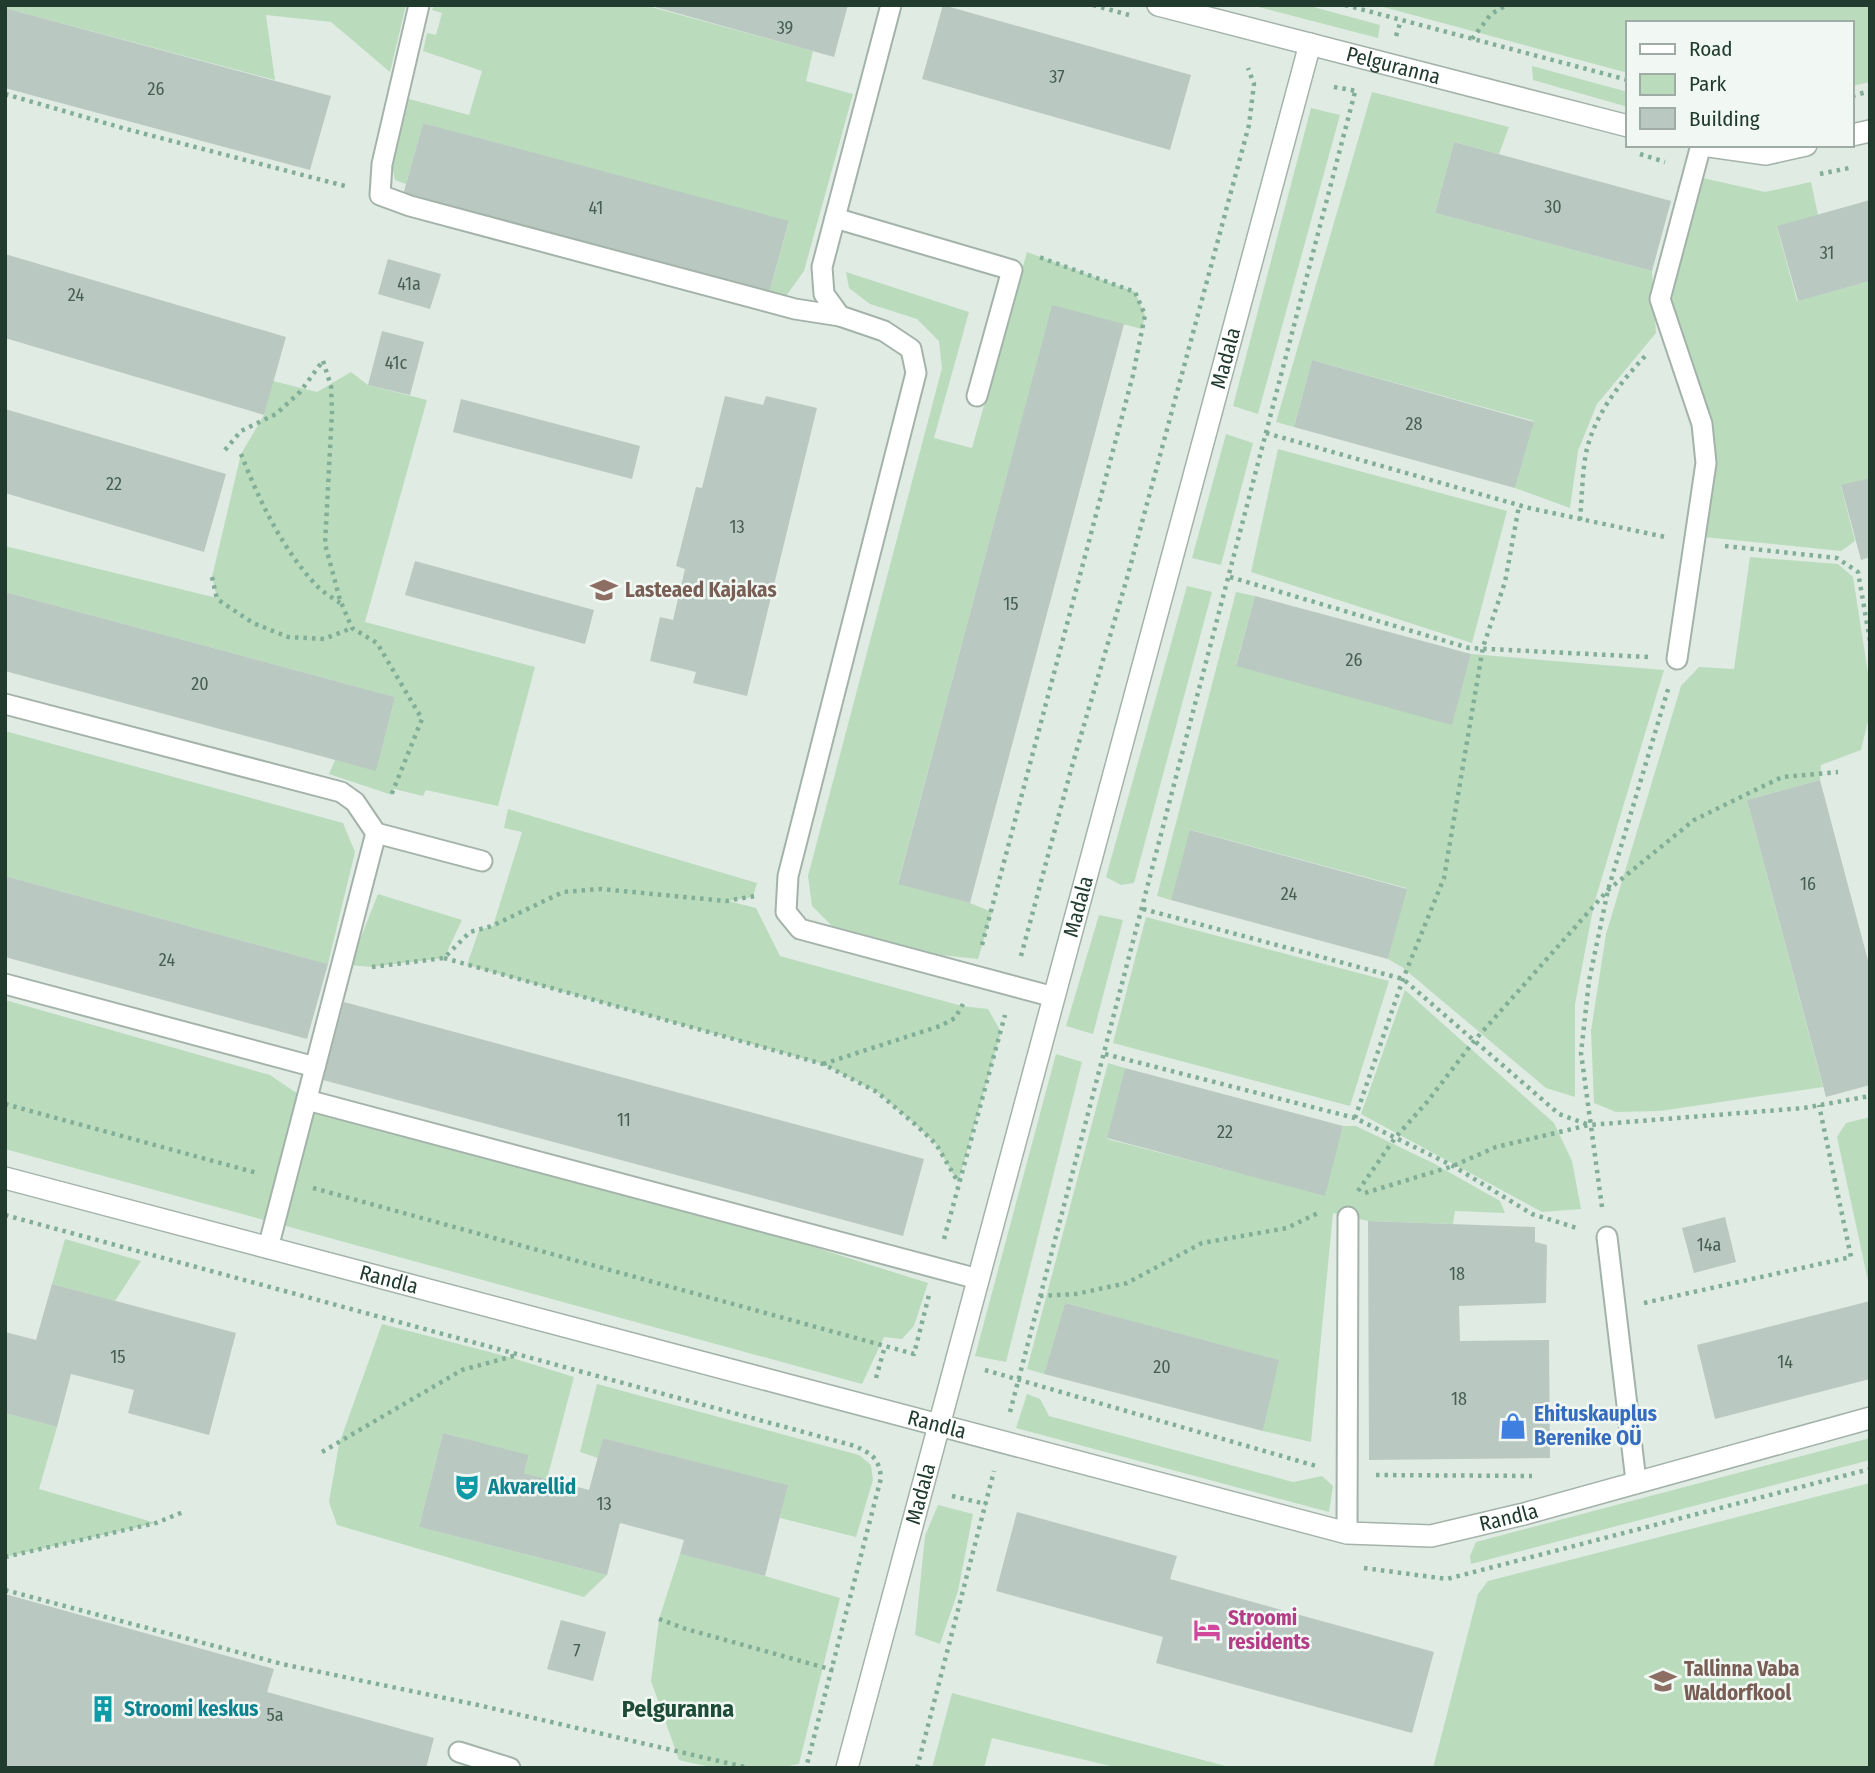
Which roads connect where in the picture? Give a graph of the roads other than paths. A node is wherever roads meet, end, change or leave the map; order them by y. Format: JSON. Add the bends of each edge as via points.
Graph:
{"nodes":[{"id":1,"x":419,"y":5,"type":"edge"},
{"id":2,"x":891,"y":5,"type":"edge"},
{"id":3,"x":1158,"y":5,"type":"edge"},
{"id":4,"x":1310,"y":44,"type":"junction"},
{"id":5,"x":1626,"y":125,"type":"edge"},
{"id":6,"x":1700,"y":147,"type":"edge"},
{"id":7,"x":1715,"y":147,"type":"edge"},
{"id":8,"x":1797,"y":147,"type":"edge"},
{"id":9,"x":835,"y":218,"type":"junction"},
{"id":10,"x":840,"y":316,"type":"junction"},
{"id":11,"x":977,"y":396,"type":"dead end"},
{"id":12,"x":1677,"y":659,"type":"road end"},
{"id":13,"x":5,"y":704,"type":"edge"},
{"id":14,"x":376,"y":833,"type":"junction"},
{"id":15,"x":482,"y":861,"type":"dead end"},
{"id":16,"x":5,"y":984,"type":"edge"},
{"id":17,"x":1054,"y":998,"type":"junction"},
{"id":18,"x":315,"y":1067,"type":"junction"},
{"id":19,"x":307,"y":1100,"type":"junction"},
{"id":20,"x":5,"y":1178,"type":"edge"},
{"id":21,"x":1348,"y":1217,"type":"road end"},
{"id":22,"x":1607,"y":1237,"type":"road end"},
{"id":23,"x":268,"y":1248,"type":"junction"},
{"id":24,"x":978,"y":1279,"type":"junction"},
{"id":25,"x":1870,"y":1418,"type":"edge"},
{"id":26,"x":938,"y":1425,"type":"junction"},
{"id":27,"x":1636,"y":1481,"type":"junction"},
{"id":28,"x":1347,"y":1533,"type":"junction"},
{"id":29,"x":459,"y":1752,"type":"dead end"},
{"id":30,"x":510,"y":1768,"type":"edge"},
{"id":31,"x":847,"y":1768,"type":"edge"}],
"edges":[{"from":1,"to":10,"type":"lane","via":[[382,164],[380,195],[628,266],[795,309]]},
{"from":2,"to":9,"type":"lane"},
{"from":3,"to":4,"type":"street","name":"Pelguranna"},
{"from":4,"to":5,"type":"street","name":"Pelguranna"},
{"from":4,"to":17,"type":"street","name":"Madala"},
{"from":6,"to":12,"type":"lane","via":[[1660,299],[1702,424],[1706,463]]},
{"from":7,"to":8,"type":"street","via":[[1766,154]]},
{"from":9,"to":10,"type":"lane","via":[[822,267],[824,294]]},
{"from":9,"to":11,"type":"lane","via":[[1012,270]]},
{"from":10,"to":17,"type":"lane","via":[[884,331],[911,349],[916,373],[788,876],[786,912],[800,929]]},
{"from":13,"to":14,"type":"lane","via":[[341,792],[355,802]]},
{"from":14,"to":15,"type":"lane"},
{"from":14,"to":18,"type":"lane"},
{"from":16,"to":18,"type":"lane"},
{"from":17,"to":24,"type":"street","name":"Madala"},
{"from":18,"to":19,"type":"lane"},
{"from":19,"to":23,"type":"lane"},
{"from":19,"to":24,"type":"lane"},
{"from":20,"to":23,"type":"street","name":"Randla"},
{"from":21,"to":28,"type":"lane"},
{"from":22,"to":27,"type":"lane"},
{"from":23,"to":26,"type":"street","name":"Randla"},
{"from":24,"to":26,"type":"street","name":"Madala"},
{"from":25,"to":27,"type":"street","name":"Randla"},
{"from":26,"to":28,"type":"street","name":"Randla"},
{"from":26,"to":31,"type":"street","name":"Madala"},
{"from":27,"to":28,"type":"street","name":"Randla","via":[[1431,1536]]},
{"from":29,"to":30,"type":"lane"}]}
